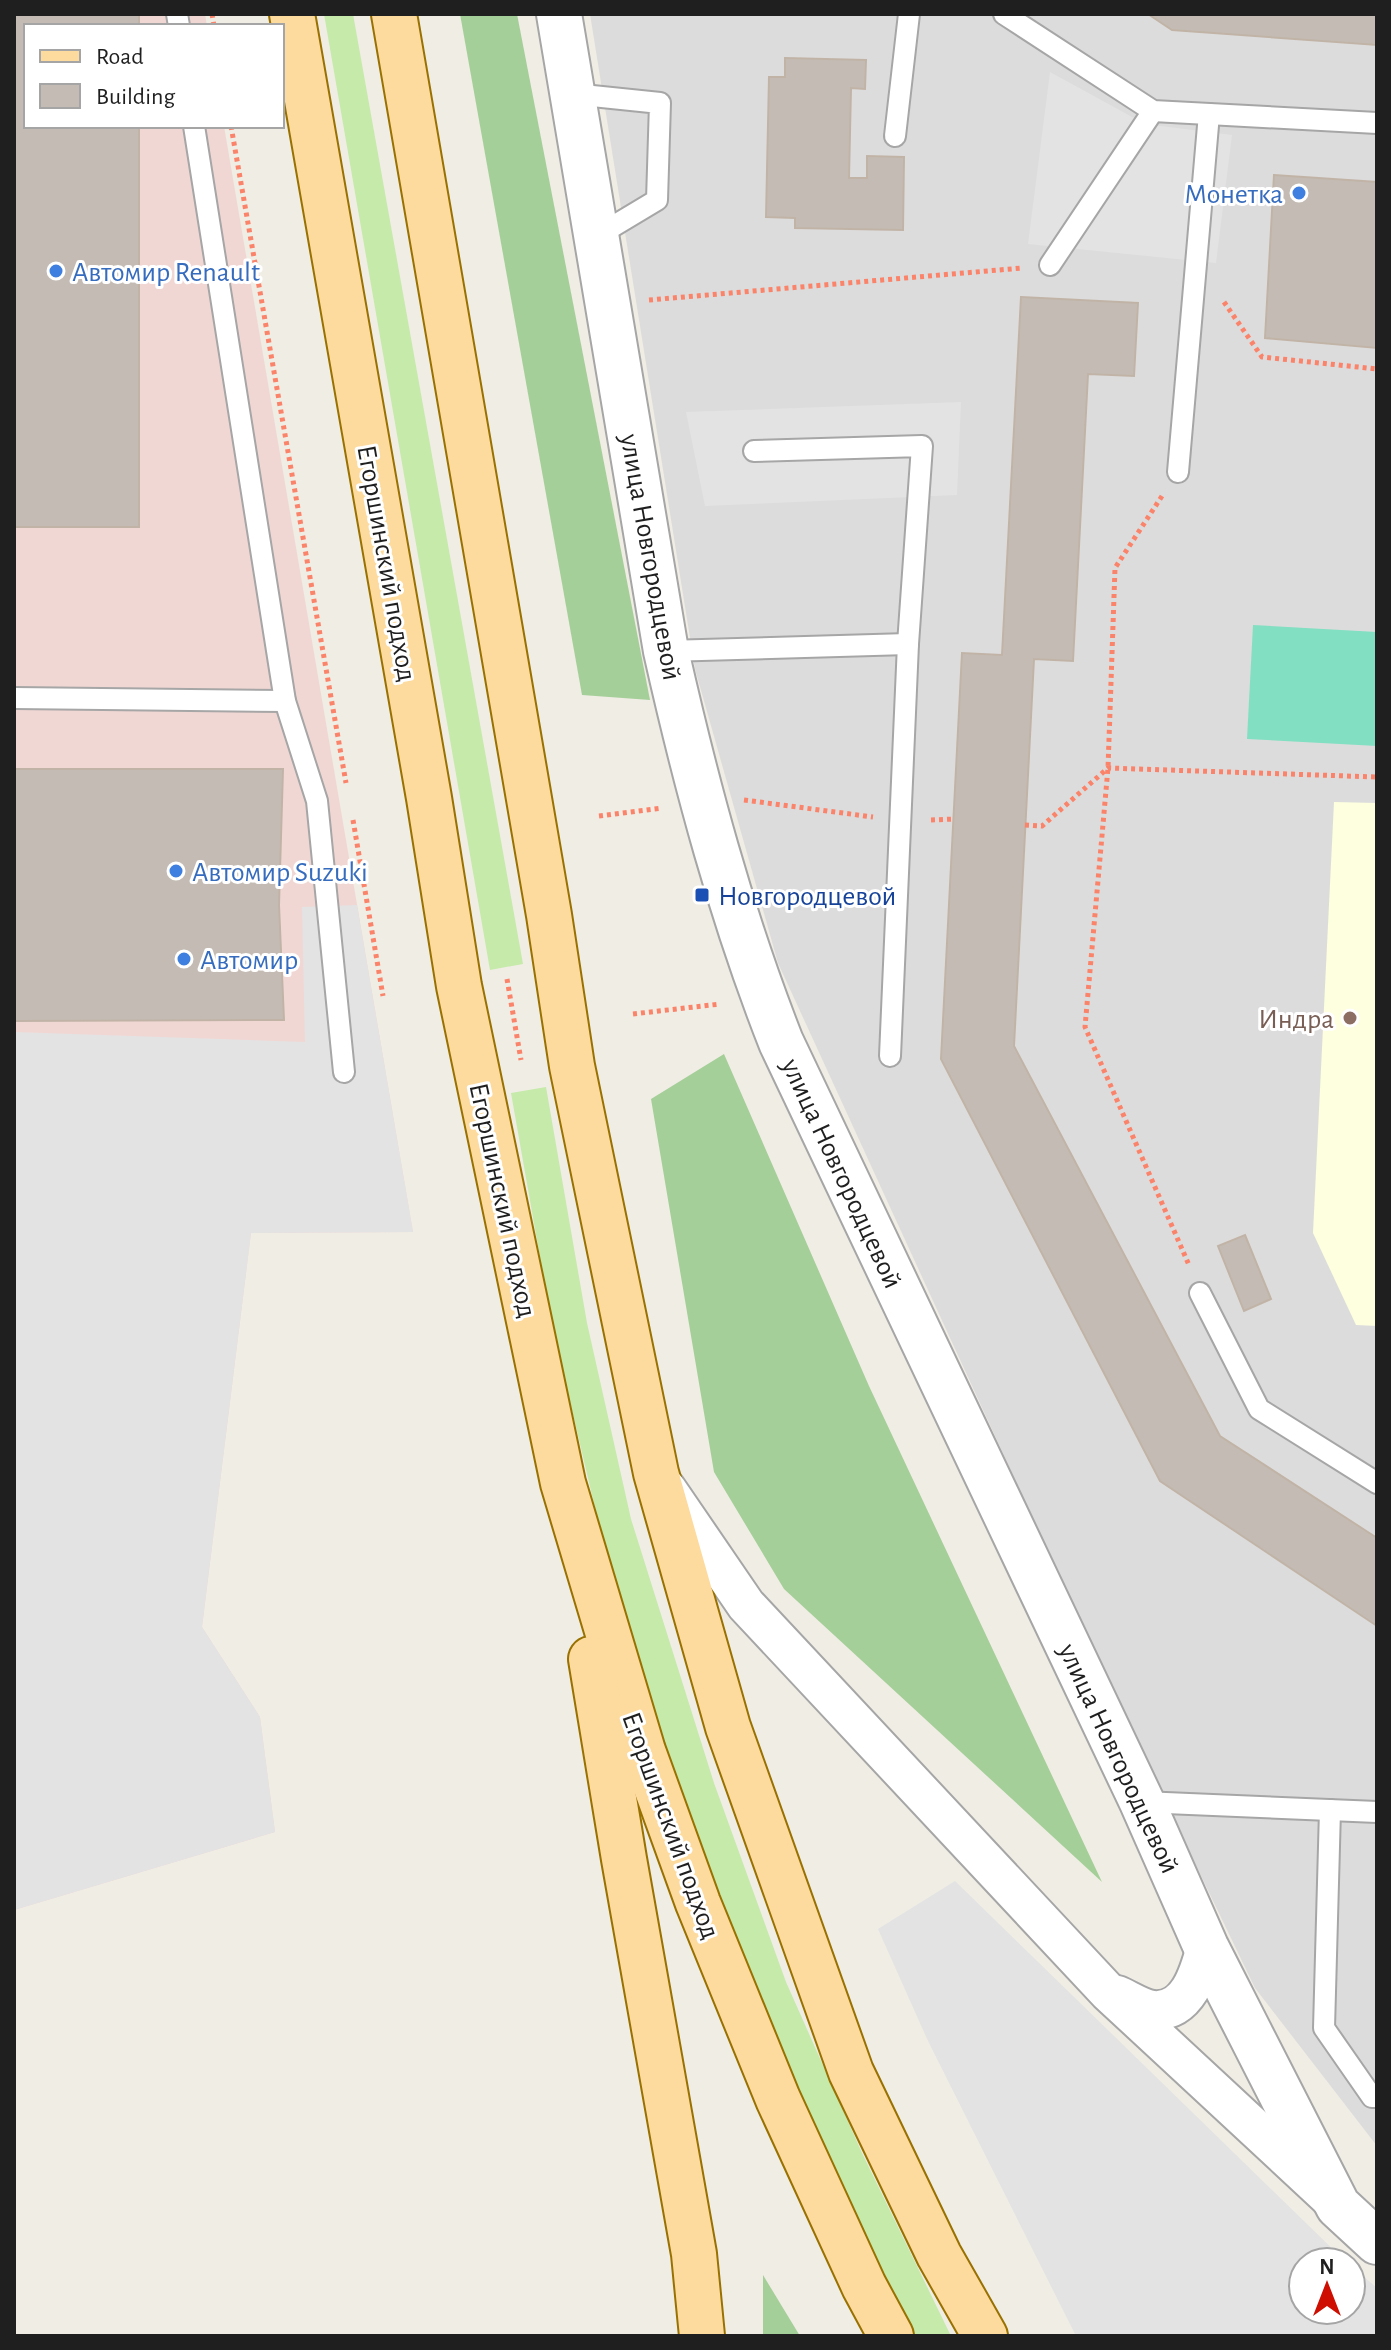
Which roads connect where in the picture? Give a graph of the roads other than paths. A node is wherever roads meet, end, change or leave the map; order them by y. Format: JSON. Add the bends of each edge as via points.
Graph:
{"nodes":[{"id":1,"x":292,"y":14,"type":"edge"},
{"id":2,"x":394,"y":14,"type":"edge"},
{"id":3,"x":559,"y":14,"type":"edge"},
{"id":4,"x":909,"y":14,"type":"edge"},
{"id":5,"x":1004,"y":14,"type":"edge"},
{"id":6,"x":573,"y":94,"type":"junction"},
{"id":7,"x":1153,"y":111,"type":"junction"},
{"id":8,"x":1209,"y":114,"type":"junction"},
{"id":9,"x":1377,"y":123,"type":"edge"},
{"id":10,"x":194,"y":128,"type":"edge"},
{"id":11,"x":895,"y":136,"type":"dead end"},
{"id":12,"x":597,"y":236,"type":"junction"},
{"id":13,"x":1050,"y":265,"type":"road end"},
{"id":14,"x":754,"y":451,"type":"dead end"},
{"id":15,"x":1178,"y":472,"type":"road end"},
{"id":16,"x":908,"y":644,"type":"junction"},
{"id":17,"x":666,"y":651,"type":"junction"},
{"id":18,"x":14,"y":698,"type":"edge"},
{"id":19,"x":285,"y":701,"type":"junction"},
{"id":20,"x":890,"y":1056,"type":"dead end"},
{"id":21,"x":344,"y":1072,"type":"dead end"},
{"id":22,"x":1200,"y":1293,"type":"road end"},
{"id":23,"x":656,"y":1473,"type":"junction"},
{"id":24,"x":563,"y":1483,"type":"junction"},
{"id":25,"x":1377,"y":1483,"type":"edge"},
{"id":26,"x":1142,"y":1802,"type":"junction"},
{"id":27,"x":1330,"y":1810,"type":"junction"},
{"id":28,"x":1377,"y":1812,"type":"edge"},
{"id":29,"x":1206,"y":1947,"type":"junction"},
{"id":30,"x":1108,"y":1992,"type":"junction"},
{"id":31,"x":1377,"y":2097,"type":"edge"},
{"id":32,"x":1338,"y":2206,"type":"junction"},
{"id":33,"x":1377,"y":2242,"type":"edge"},
{"id":34,"x":702,"y":2336,"type":"edge"},
{"id":35,"x":891,"y":2336,"type":"edge"},
{"id":36,"x":985,"y":2336,"type":"edge"}],
"edges":[{"from":1,"to":24,"type":"main road","name":"Егоршинский подход","via":[[459,986]]},
{"from":2,"to":23,"type":"main road","via":[[572,1066]]},
{"from":3,"to":6,"type":"street","name":"улица Новгородцевой"},
{"from":4,"to":11,"type":"lane"},
{"from":5,"to":7,"type":"lane"},
{"from":6,"to":12,"type":"street","name":"улица Новгородцевой"},
{"from":6,"to":12,"type":"lane","via":[[660,103],[657,200]]},
{"from":7,"to":8,"type":"lane"},
{"from":7,"to":13,"type":"lane"},
{"from":8,"to":9,"type":"lane"},
{"from":8,"to":15,"type":"lane"},
{"from":10,"to":19,"type":"lane"},
{"from":12,"to":17,"type":"street","name":"улица Новгородцевой"},
{"from":14,"to":16,"type":"lane","via":[[922,446]]},
{"from":16,"to":17,"type":"lane"},
{"from":16,"to":20,"type":"lane"},
{"from":17,"to":26,"type":"street","name":"улица Новгородцевой","via":[[726,889],[781,1042]]},
{"from":18,"to":19,"type":"lane"},
{"from":19,"to":21,"type":"lane","via":[[317,801]]},
{"from":22,"to":25,"type":"lane","via":[[1259,1409]]},
{"from":23,"to":30,"type":"street","via":[[746,1605]]},
{"from":23,"to":36,"type":"main road","via":[[728,1727],[851,2072],[939,2255]]},
{"from":24,"to":34,"type":"main road","via":[[694,2254]]},
{"from":24,"to":35,"type":"main road","name":"Егоршинский подход","via":[[643,1751],[698,1903],[778,2099]]},
{"from":26,"to":27,"type":"lane"},
{"from":26,"to":29,"type":"street","name":"улица Новгородцевой"},
{"from":27,"to":28,"type":"lane"},
{"from":27,"to":31,"type":"lane","via":[[1324,2028]]},
{"from":29,"to":30,"type":"street","via":[[1190,1990],[1177,2004],[1153,2010]]},
{"from":29,"to":32,"type":"street","name":"улица Новгородцевой"},
{"from":30,"to":32,"type":"street"},
{"from":32,"to":33,"type":"street","name":"улица Новгородцевой"}]}
